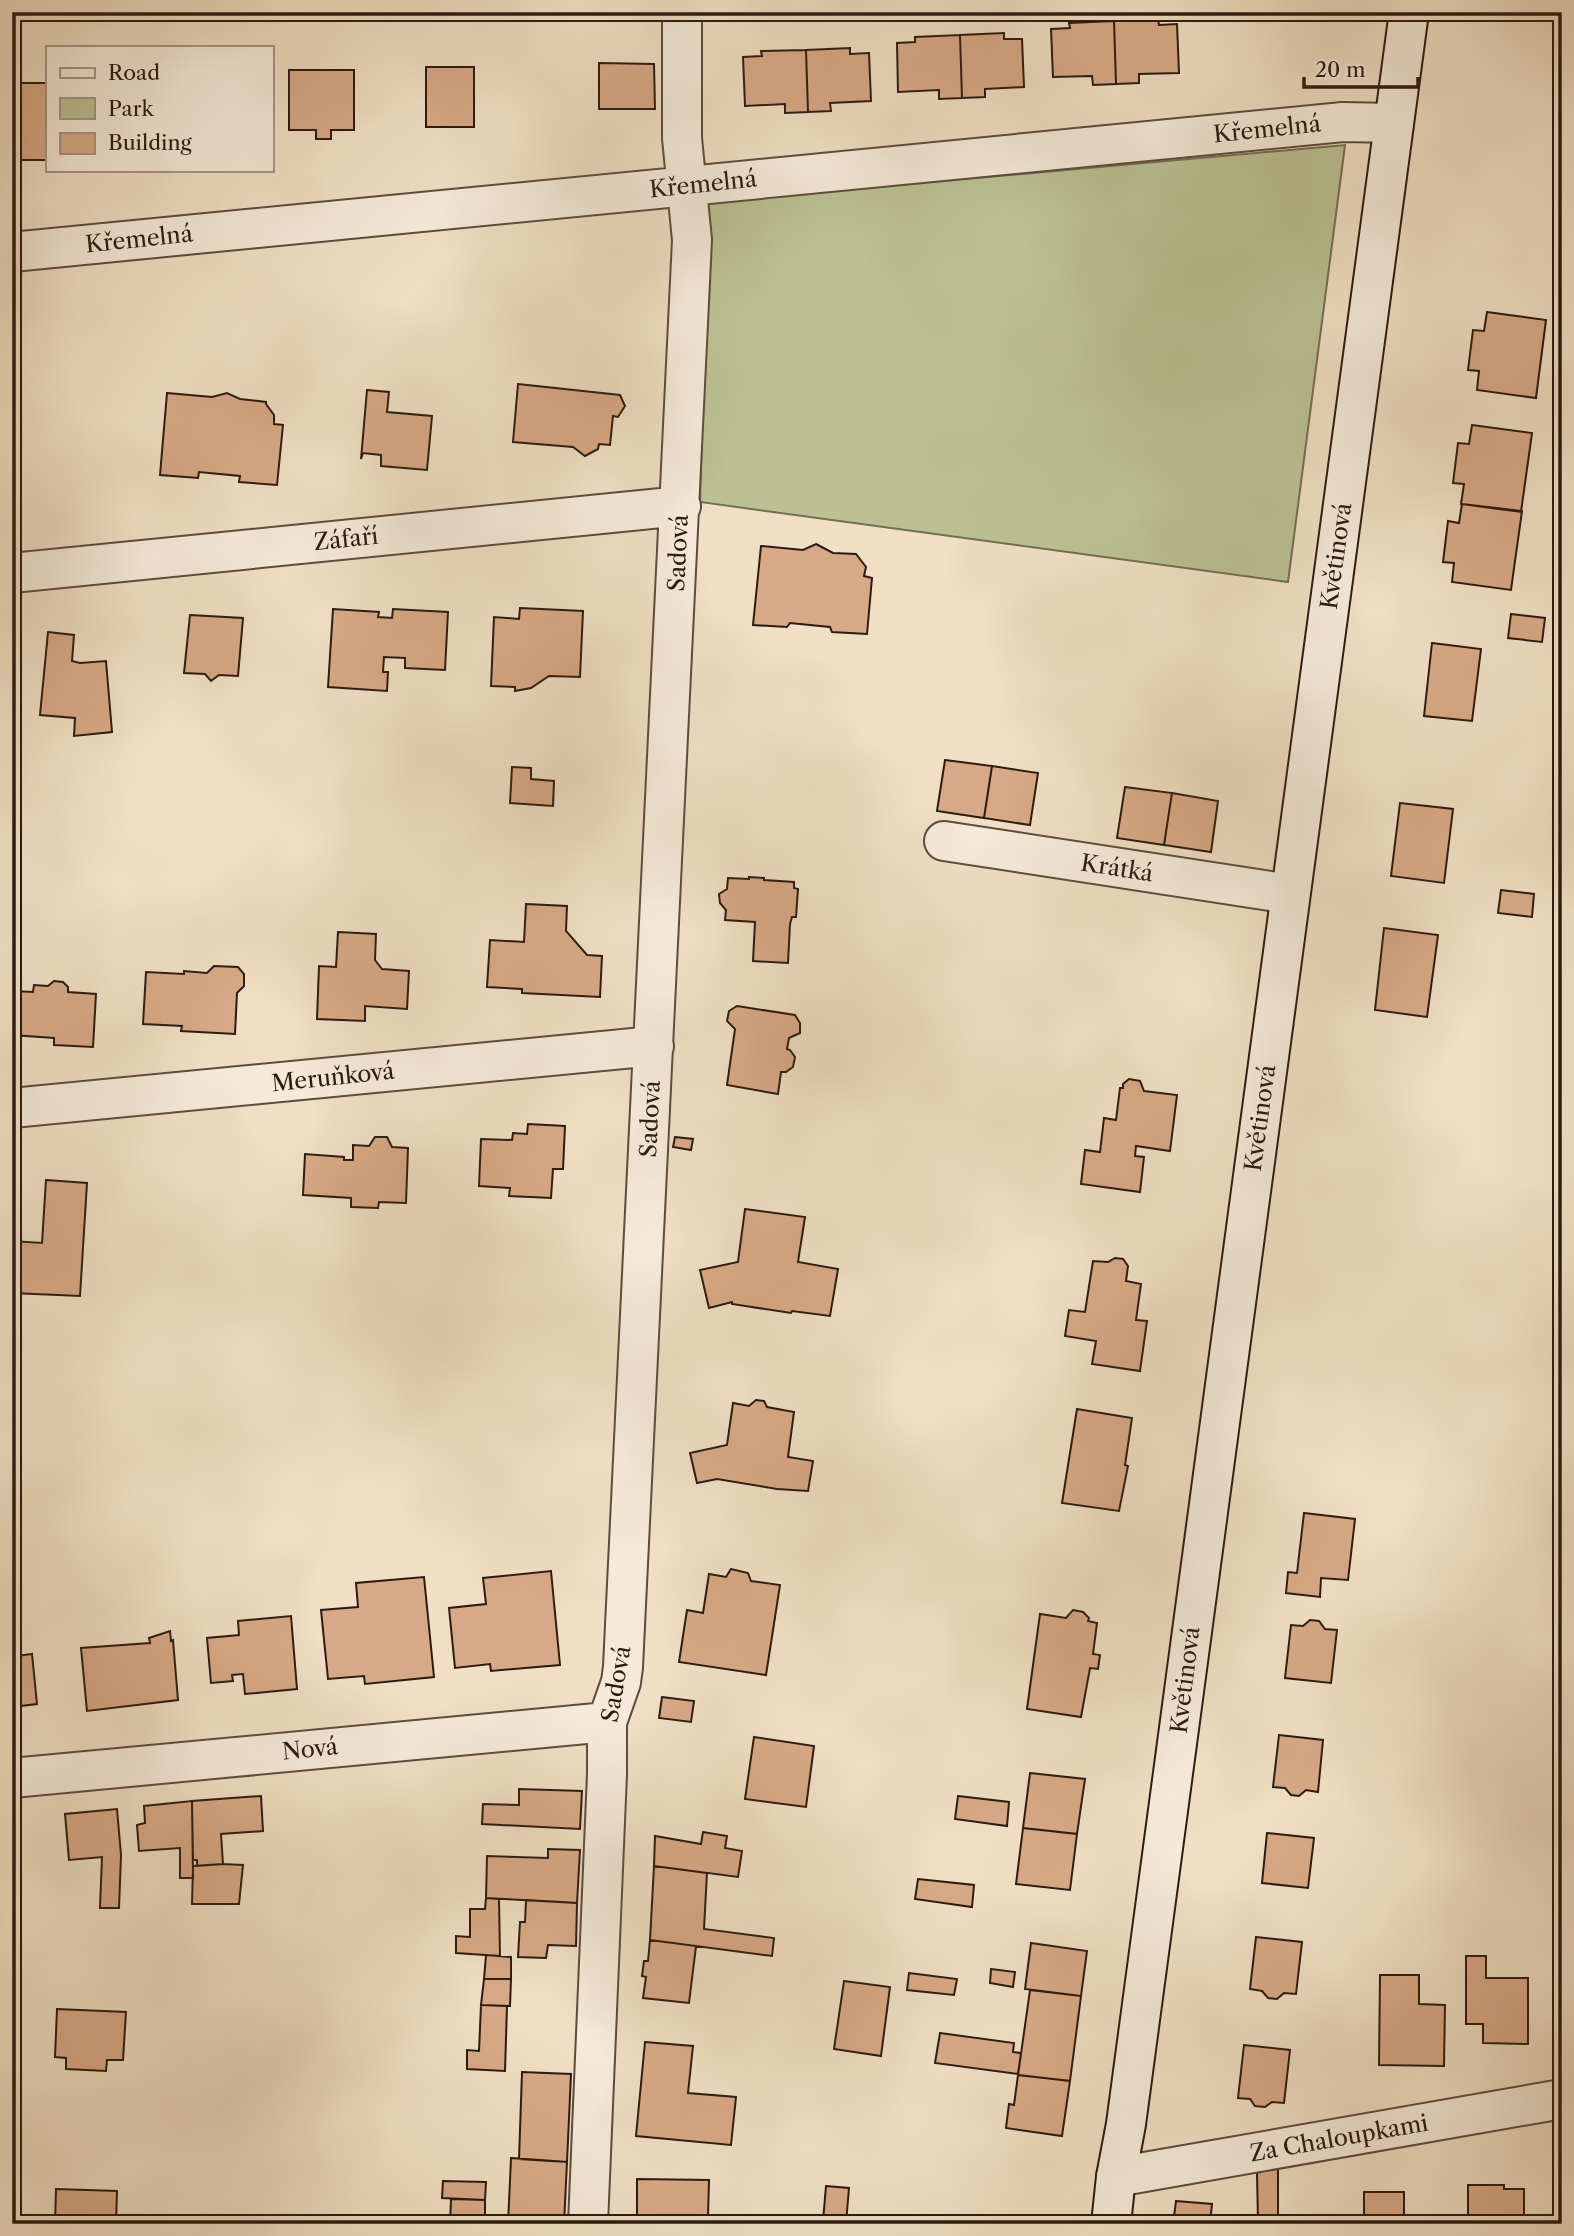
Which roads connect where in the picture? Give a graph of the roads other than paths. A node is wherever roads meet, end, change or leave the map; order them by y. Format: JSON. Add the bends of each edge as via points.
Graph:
{"nodes":[{"id":1,"x":682,"y":12,"type":"edge"},
{"id":2,"x":1409,"y":12,"type":"edge"},
{"id":3,"x":1394,"y":123,"type":"junction"},
{"id":4,"x":687,"y":185,"type":"junction"},
{"id":5,"x":12,"y":252,"type":"edge"},
{"id":6,"x":681,"y":506,"type":"junction"},
{"id":7,"x":12,"y":573,"type":"edge"},
{"id":8,"x":944,"y":841,"type":"dead end"},
{"id":9,"x":1290,"y":894,"type":"junction"},
{"id":10,"x":654,"y":1046,"type":"junction"},
{"id":11,"x":12,"y":1108,"type":"edge"},
{"id":12,"x":607,"y":1722,"type":"junction"},
{"id":13,"x":12,"y":1778,"type":"edge"},
{"id":14,"x":1562,"y":2099,"type":"edge"},
{"id":15,"x":1116,"y":2177,"type":"junction"},
{"id":16,"x":588,"y":2224,"type":"edge"},
{"id":17,"x":1111,"y":2224,"type":"edge"}],
"edges":[{"from":1,"to":4,"type":"street","name":"Sadová","via":[[682,138]]},
{"from":2,"to":3,"type":"street","name":"Květinová"},
{"from":3,"to":4,"type":"street","name":"Křemelná","via":[[1332,122]]},
{"from":3,"to":9,"type":"street","name":"Květinová"},
{"from":4,"to":5,"type":"street","name":"Křemelná"},
{"from":4,"to":6,"type":"street","name":"Sadová","via":[[692,240]]},
{"from":6,"to":7,"type":"street","name":"Záfaří"},
{"from":6,"to":10,"type":"street","name":"Sadová"},
{"from":8,"to":9,"type":"street","name":"Krátká"},
{"from":9,"to":15,"type":"street","name":"Květinová"},
{"from":10,"to":11,"type":"street","name":"Meruňková"},
{"from":10,"to":12,"type":"street","name":"Sadová","via":[[623,1667]]},
{"from":12,"to":13,"type":"street","name":"Nová"},
{"from":12,"to":16,"type":"street","name":"Sadová"},
{"from":14,"to":15,"type":"street","name":"Za Chaloupkami"},
{"from":15,"to":17,"type":"street","name":"Květinová"}]}
